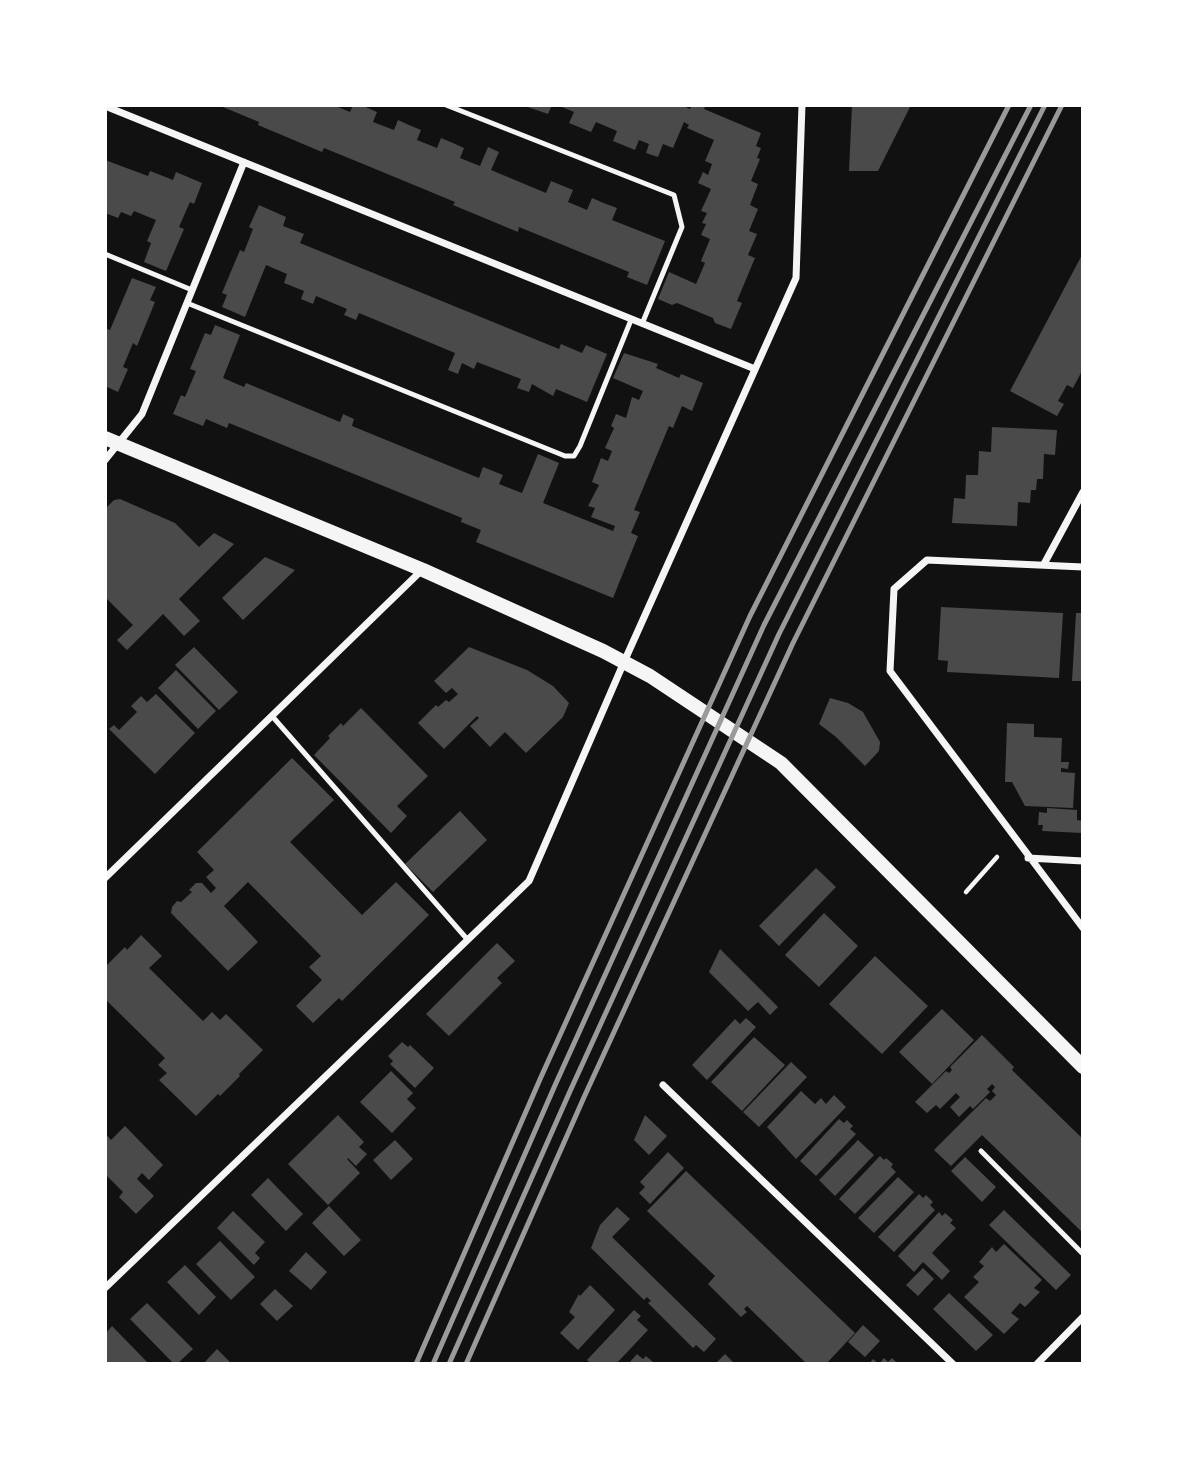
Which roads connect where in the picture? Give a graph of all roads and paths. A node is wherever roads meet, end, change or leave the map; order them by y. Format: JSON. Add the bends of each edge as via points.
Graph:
{"nodes":[{"id":1,"x":446,"y":105,"type":"edge"},
{"id":2,"x":105,"y":106,"type":"edge"},
{"id":3,"x":800,"y":106,"type":"edge"},
{"id":4,"x":244,"y":162,"type":"junction"},
{"id":5,"x":105,"y":254,"type":"edge"},
{"id":6,"x":192,"y":290,"type":"junction"},
{"id":7,"x":187,"y":303,"type":"junction"},
{"id":8,"x":631,"y":320,"type":"junction"},
{"id":9,"x":642,"y":324,"type":"junction"},
{"id":10,"x":755,"y":369,"type":"junction"},
{"id":11,"x":112,"y":441,"type":"edge"},
{"id":12,"x":105,"y":460,"type":"edge"},
{"id":13,"x":1083,"y":492,"type":"edge"},
{"id":14,"x":1044,"y":564,"type":"junction"},
{"id":15,"x":1083,"y":567,"type":"edge"},
{"id":16,"x":423,"y":570,"type":"junction"},
{"id":17,"x":624,"y":662,"type":"junction"},
{"id":18,"x":272,"y":716,"type":"junction"},
{"id":19,"x":997,"y":856,"type":"dead end"},
{"id":20,"x":1028,"y":858,"type":"junction"},
{"id":21,"x":1083,"y":861,"type":"edge"},
{"id":22,"x":105,"y":878,"type":"edge"},
{"id":23,"x":966,"y":892,"type":"dead end"},
{"id":24,"x":1083,"y":928,"type":"edge"},
{"id":25,"x":467,"y":939,"type":"junction"},
{"id":26,"x":1083,"y":1067,"type":"edge"},
{"id":27,"x":663,"y":1085,"type":"dead end"},
{"id":28,"x":981,"y":1151,"type":"dead end"},
{"id":29,"x":1083,"y":1254,"type":"edge"},
{"id":30,"x":105,"y":1288,"type":"edge"},
{"id":31,"x":1083,"y":1317,"type":"edge"},
{"id":32,"x":953,"y":1364,"type":"edge"},
{"id":33,"x":1037,"y":1364,"type":"edge"}],
"edges":[{"from":1,"to":9,"type":"lane","via":[[674,195],[682,227]]},
{"from":2,"to":4,"type":"street"},
{"from":3,"to":10,"type":"street","via":[[796,278]]},
{"from":4,"to":6,"type":"street"},
{"from":4,"to":8,"type":"street"},
{"from":5,"to":6,"type":"lane"},
{"from":6,"to":7,"type":"street"},
{"from":7,"to":8,"type":"lane","via":[[565,456],[574,456],[580,446]]},
{"from":7,"to":11,"type":"street","via":[[142,414]]},
{"from":8,"to":9,"type":"street"},
{"from":9,"to":10,"type":"street"},
{"from":10,"to":17,"type":"street"},
{"from":11,"to":12,"type":"street"},
{"from":11,"to":16,"type":"main road"},
{"from":13,"to":14,"type":"street"},
{"from":14,"to":15,"type":"street"},
{"from":14,"to":20,"type":"street","via":[[928,560],[894,589],[890,671]]},
{"from":16,"to":17,"type":"main road"},
{"from":16,"to":18,"type":"street"},
{"from":17,"to":25,"type":"street","via":[[529,881]]},
{"from":17,"to":26,"type":"main road","via":[[781,763]]},
{"from":18,"to":22,"type":"street"},
{"from":18,"to":25,"type":"lane"},
{"from":19,"to":23,"type":"path"},
{"from":20,"to":21,"type":"street"},
{"from":20,"to":24,"type":"street"},
{"from":25,"to":30,"type":"street"},
{"from":27,"to":32,"type":"street"},
{"from":28,"to":29,"type":"lane"},
{"from":31,"to":33,"type":"street"}]}
